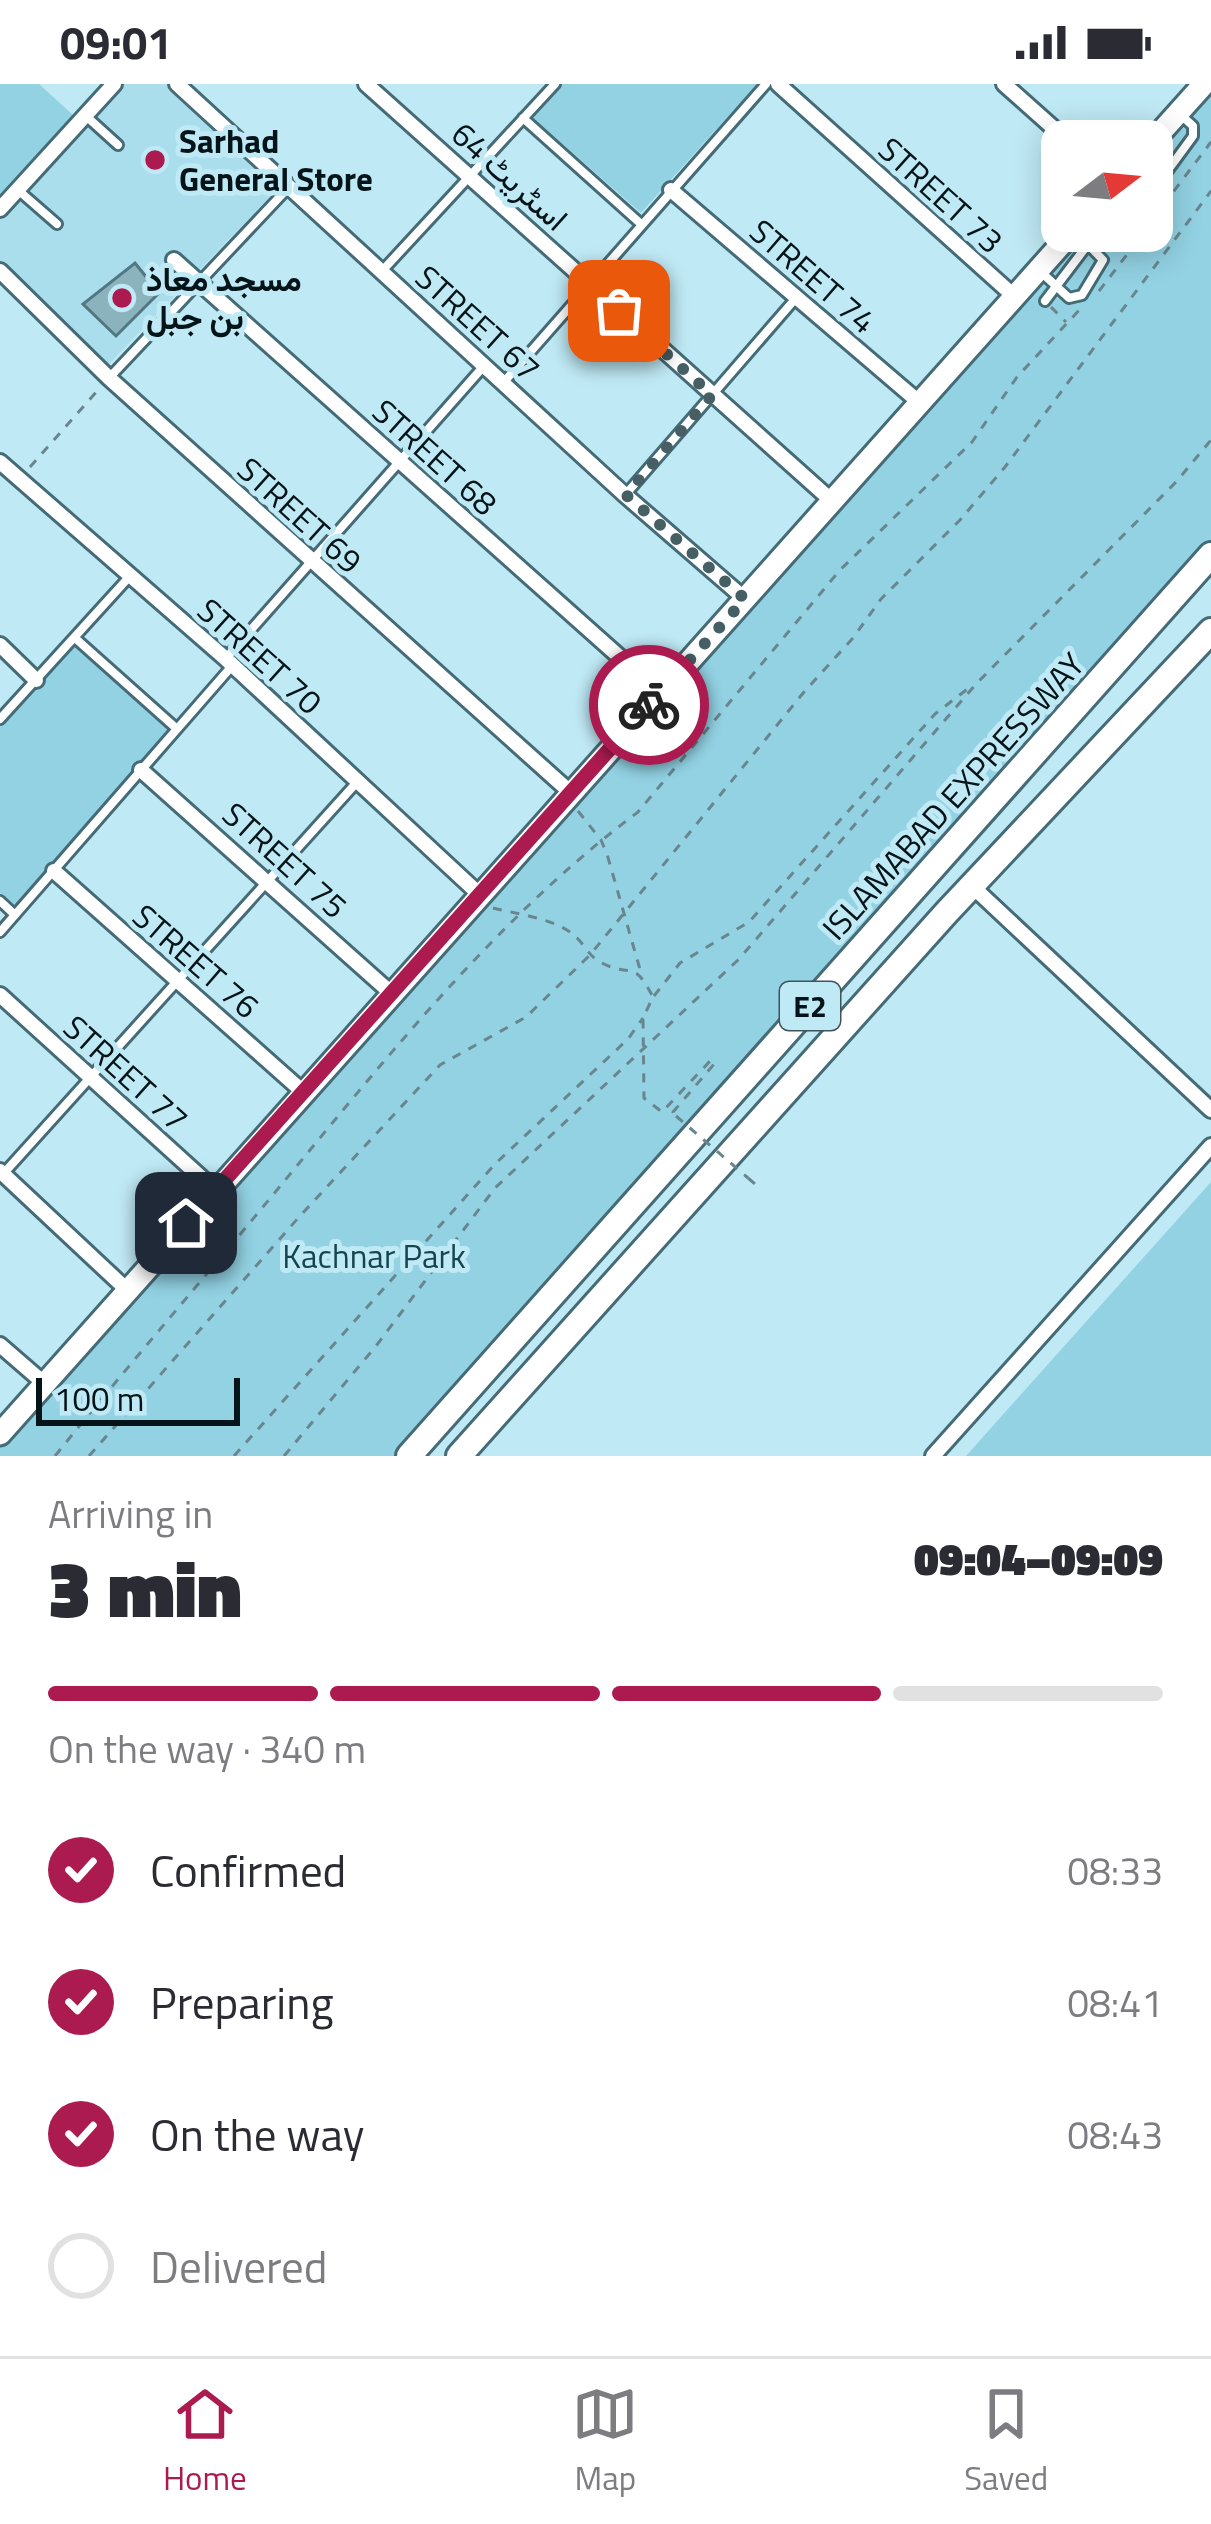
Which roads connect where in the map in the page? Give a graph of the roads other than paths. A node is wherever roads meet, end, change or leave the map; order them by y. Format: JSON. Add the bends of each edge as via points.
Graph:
{"nodes":[{"id":1,"x":114,"y":84,"type":"edge"},
{"id":2,"x":177,"y":84,"type":"edge"},
{"id":3,"x":366,"y":84,"type":"edge"},
{"id":4,"x":555,"y":84,"type":"edge"},
{"id":5,"x":766,"y":84,"type":"edge"},
{"id":6,"x":778,"y":84,"type":"edge"},
{"id":7,"x":1004,"y":84,"type":"edge"},
{"id":8,"x":1204,"y":84,"type":"edge"},
{"id":9,"x":1179,"y":112,"type":"junction"},
{"id":10,"x":86,"y":116,"type":"junction"},
{"id":11,"x":523,"y":118,"type":"junction"},
{"id":12,"x":1045,"y":120,"type":"edge"},
{"id":13,"x":1172,"y":120,"type":"edge"},
{"id":14,"x":118,"y":145,"type":"dead end"},
{"id":15,"x":1173,"y":163,"type":"edge"},
{"id":16,"x":470,"y":176,"type":"junction"},
{"id":17,"x":289,"y":187,"type":"junction"},
{"id":18,"x":18,"y":190,"type":"junction"},
{"id":19,"x":671,"y":190,"type":"junction"},
{"id":20,"x":0,"y":209,"type":"edge"},
{"id":21,"x":57,"y":224,"type":"dead end"},
{"id":22,"x":641,"y":224,"type":"junction"},
{"id":23,"x":1059,"y":252,"type":"edge"},
{"id":24,"x":1071,"y":252,"type":"edge"},
{"id":25,"x":1098,"y":252,"type":"edge"},
{"id":26,"x":174,"y":260,"type":"dead end"},
{"id":27,"x":1039,"y":269,"type":"junction"},
{"id":28,"x":0,"y":271,"type":"edge"},
{"id":29,"x":382,"y":271,"type":"junction"},
{"id":30,"x":200,"y":283,"type":"junction"},
{"id":31,"x":589,"y":284,"type":"junction"},
{"id":32,"x":1055,"y":287,"type":"junction"},
{"id":33,"x":1015,"y":297,"type":"junction"},
{"id":34,"x":796,"y":298,"type":"junction"},
{"id":35,"x":1045,"y":301,"type":"road end"},
{"id":36,"x":484,"y":366,"type":"junction"},
{"id":37,"x":109,"y":378,"type":"junction"},
{"id":38,"x":503,"y":382,"type":"junction"},
{"id":39,"x":712,"y":395,"type":"junction"},
{"id":40,"x":920,"y":403,"type":"junction"},
{"id":41,"x":0,"y":462,"type":"edge"},
{"id":42,"x":400,"y":462,"type":"junction"},
{"id":43,"x":626,"y":495,"type":"junction"},
{"id":44,"x":832,"y":501,"type":"junction"},
{"id":45,"x":1211,"y":556,"type":"edge"},
{"id":46,"x":310,"y":562,"type":"junction"},
{"id":47,"x":130,"y":576,"type":"junction"},
{"id":48,"x":745,"y":599,"type":"junction"},
{"id":49,"x":1211,"y":631,"type":"edge"},
{"id":50,"x":75,"y":638,"type":"junction"},
{"id":51,"x":0,"y":645,"type":"edge"},
{"id":52,"x":230,"y":662,"type":"junction"},
{"id":53,"x":36,"y":680,"type":"junction"},
{"id":54,"x":660,"y":693,"type":"junction"},
{"id":55,"x":0,"y":719,"type":"edge"},
{"id":56,"x":177,"y":729,"type":"junction"},
{"id":57,"x":141,"y":770,"type":"junction"},
{"id":58,"x":358,"y":781,"type":"junction"},
{"id":59,"x":568,"y":793,"type":"junction"},
{"id":60,"x":54,"y":872,"type":"junction"},
{"id":61,"x":268,"y":880,"type":"junction"},
{"id":62,"x":972,"y":886,"type":"junction"},
{"id":63,"x":479,"y":894,"type":"junction"},
{"id":64,"x":0,"y":902,"type":"edge"},
{"id":65,"x":16,"y":915,"type":"junction"},
{"id":66,"x":0,"y":932,"type":"edge"},
{"id":67,"x":178,"y":981,"type":"junction"},
{"id":68,"x":391,"y":992,"type":"junction"},
{"id":69,"x":0,"y":995,"type":"edge"},
{"id":70,"x":91,"y":1078,"type":"junction"},
{"id":71,"x":302,"y":1091,"type":"junction"},
{"id":72,"x":1211,"y":1110,"type":"edge"},
{"id":73,"x":1211,"y":1146,"type":"edge"},
{"id":74,"x":6,"y":1176,"type":"edge"},
{"id":75,"x":216,"y":1190,"type":"junction"},
{"id":76,"x":0,"y":1199,"type":"edge"},
{"id":77,"x":126,"y":1289,"type":"junction"},
{"id":78,"x":0,"y":1345,"type":"edge"},
{"id":79,"x":45,"y":1384,"type":"junction"},
{"id":80,"x":0,"y":1434,"type":"edge"},
{"id":81,"x":409,"y":1456,"type":"edge"},
{"id":82,"x":459,"y":1456,"type":"edge"},
{"id":83,"x":933,"y":1456,"type":"edge"}],
"edges":[{"from":1,"to":10,"type":"street"},
{"from":2,"to":17,"type":"street","name":"STREET 67"},
{"from":3,"to":16,"type":"street","name":"اسٹریٹ 64"},
{"from":4,"to":11,"type":"lane"},
{"from":5,"to":19,"type":"lane"},
{"from":6,"to":33,"type":"street","name":"STREET 73"},
{"from":7,"to":12,"type":"street"},
{"from":8,"to":9,"type":"street"},
{"from":9,"to":13,"type":"street"},
{"from":9,"to":15,"type":"lane","via":[[1193,136]]},
{"from":10,"to":14,"type":"lane"},
{"from":10,"to":18,"type":"street"},
{"from":11,"to":16,"type":"lane"},
{"from":11,"to":22,"type":"lane"},
{"from":16,"to":29,"type":"lane"},
{"from":16,"to":31,"type":"street","name":"اسٹریٹ 64"},
{"from":17,"to":29,"type":"street","name":"STREET 67"},
{"from":17,"to":30,"type":"lane"},
{"from":18,"to":20,"type":"street"},
{"from":18,"to":21,"type":"lane"},
{"from":19,"to":22,"type":"lane"},
{"from":19,"to":34,"type":"street","name":"STREET 74"},
{"from":22,"to":31,"type":"lane"},
{"from":23,"to":27,"type":"street"},
{"from":24,"to":32,"type":"lane"},
{"from":25,"to":32,"type":"lane","via":[[1103,264],[1082,295],[1069,298]]},
{"from":26,"to":30,"type":"street","name":"STREET 68"},
{"from":27,"to":32,"type":"lane"},
{"from":27,"to":33,"type":"street"},
{"from":28,"to":37,"type":"street","name":"STREET 69"},
{"from":29,"to":36,"type":"street","name":"STREET 67"},
{"from":30,"to":37,"type":"lane"},
{"from":30,"to":42,"type":"street","name":"STREET 68"},
{"from":31,"to":38,"type":"lane"},
{"from":31,"to":39,"type":"street","name":"اسٹریٹ 64"},
{"from":32,"to":35,"type":"lane"},
{"from":33,"to":40,"type":"street"},
{"from":34,"to":39,"type":"lane"},
{"from":34,"to":40,"type":"street","name":"STREET 74"},
{"from":36,"to":38,"type":"street","name":"STREET 67"},
{"from":36,"to":42,"type":"lane"},
{"from":37,"to":46,"type":"street","name":"STREET 69"},
{"from":38,"to":43,"type":"street","name":"STREET 67"},
{"from":39,"to":43,"type":"lane"},
{"from":39,"to":44,"type":"street","name":"اسٹریٹ 64"},
{"from":40,"to":44,"type":"street"},
{"from":41,"to":47,"type":"street","name":"STREET 70"},
{"from":42,"to":46,"type":"lane"},
{"from":42,"to":54,"type":"street","name":"STREET 68"},
{"from":43,"to":48,"type":"street","name":"STREET 67"},
{"from":44,"to":48,"type":"street"},
{"from":45,"to":81,"type":"highway","name":"ISLAMABAD EXPRESSWAY","number":"E2"},
{"from":46,"to":52,"type":"lane"},
{"from":46,"to":59,"type":"street","name":"STREET 69"},
{"from":47,"to":50,"type":"lane"},
{"from":47,"to":52,"type":"street","name":"STREET 70"},
{"from":48,"to":54,"type":"street"},
{"from":49,"to":62,"type":"highway","number":"E2"},
{"from":50,"to":53,"type":"lane"},
{"from":50,"to":56,"type":"lane"},
{"from":51,"to":53,"type":"street"},
{"from":52,"to":56,"type":"lane"},
{"from":52,"to":58,"type":"street","name":"STREET 70"},
{"from":53,"to":55,"type":"lane"},
{"from":54,"to":59,"type":"street"},
{"from":56,"to":57,"type":"lane"},
{"from":57,"to":60,"type":"lane"},
{"from":57,"to":61,"type":"street","name":"STREET 75"},
{"from":58,"to":61,"type":"lane"},
{"from":58,"to":63,"type":"street","name":"STREET 70"},
{"from":59,"to":63,"type":"street"},
{"from":60,"to":65,"type":"lane"},
{"from":60,"to":67,"type":"street","name":"STREET 76"},
{"from":61,"to":67,"type":"lane"},
{"from":61,"to":68,"type":"street","name":"STREET 75"},
{"from":62,"to":72,"type":"street"},
{"from":62,"to":82,"type":"highway","number":"E2"},
{"from":63,"to":68,"type":"street"},
{"from":64,"to":65,"type":"lane"},
{"from":65,"to":66,"type":"lane"},
{"from":67,"to":70,"type":"lane"},
{"from":67,"to":71,"type":"street","name":"STREET 76"},
{"from":68,"to":71,"type":"street"},
{"from":69,"to":70,"type":"street","name":"STREET 77"},
{"from":70,"to":74,"type":"lane"},
{"from":70,"to":75,"type":"street","name":"STREET 77"},
{"from":71,"to":75,"type":"street"},
{"from":73,"to":83,"type":"street"},
{"from":74,"to":76,"type":"street"},
{"from":74,"to":77,"type":"street"},
{"from":75,"to":77,"type":"street"},
{"from":77,"to":79,"type":"street"},
{"from":78,"to":79,"type":"street"},
{"from":79,"to":80,"type":"street"}]}
